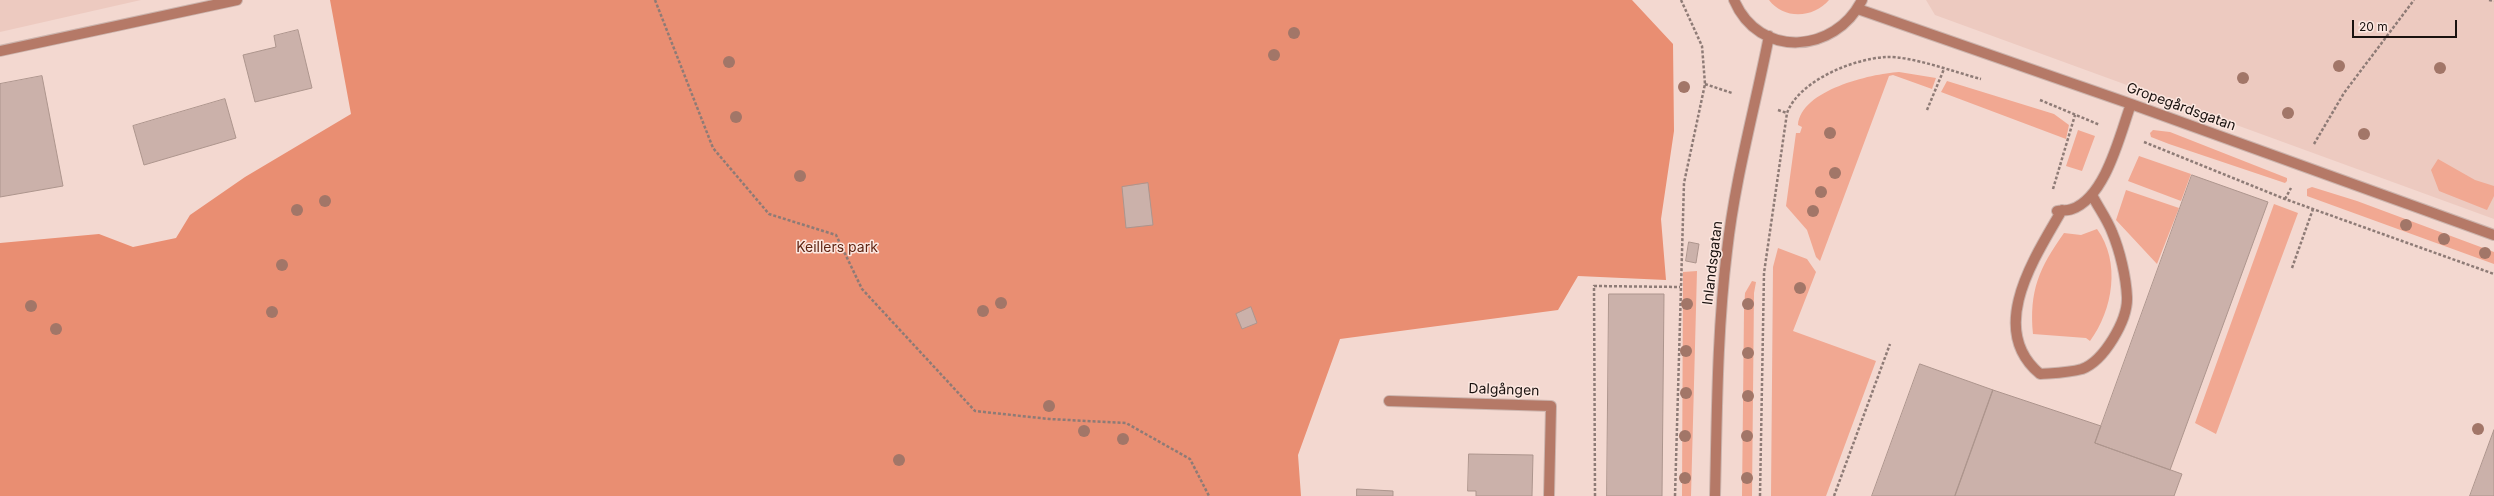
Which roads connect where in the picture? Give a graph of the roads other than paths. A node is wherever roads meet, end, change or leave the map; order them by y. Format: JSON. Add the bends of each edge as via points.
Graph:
{"nodes":[{"id":1,"x":238,"y":0,"type":"edge"},
{"id":2,"x":1734,"y":0,"type":"edge"},
{"id":3,"x":1860,"y":4,"type":"edge"},
{"id":4,"x":1769,"y":36,"type":"junction"},
{"id":5,"x":0,"y":51,"type":"edge"},
{"id":6,"x":2131,"y":104,"type":"junction"},
{"id":7,"x":2092,"y":194,"type":"junction"},
{"id":8,"x":2494,"y":235,"type":"edge"},
{"id":9,"x":1389,"y":401,"type":"dead end"},
{"id":10,"x":1548,"y":496,"type":"edge"},
{"id":11,"x":1715,"y":496,"type":"edge"}],
"edges":[{"from":1,"to":5,"type":"street"},
{"from":2,"to":4,"type":"street","via":[[1746,20]]},
{"from":3,"to":4,"type":"street","via":[[1838,30],[1812,41],[1783,41]]},
{"from":3,"to":6,"type":"street","name":"Gropegårdsgatan"},
{"from":4,"to":11,"type":"street","name":"Inlandsgatan","via":[[1744,151],[1726,252],[1718,350]]},
{"from":6,"to":7,"type":"street","via":[[2098,186]]},
{"from":6,"to":8,"type":"street","name":"Gropegårdsgatan"},
{"from":7,"to":7,"type":"street","via":[[2072,209],[2058,211],[2022,287],[2015,322],[2017,342],[2028,364],[2040,374],[2063,373],[2084,368],[2102,355],[2117,334],[2127,298],[2112,232]]},
{"from":9,"to":10,"type":"street","name":"Dalgången","via":[[1552,406]]}]}
